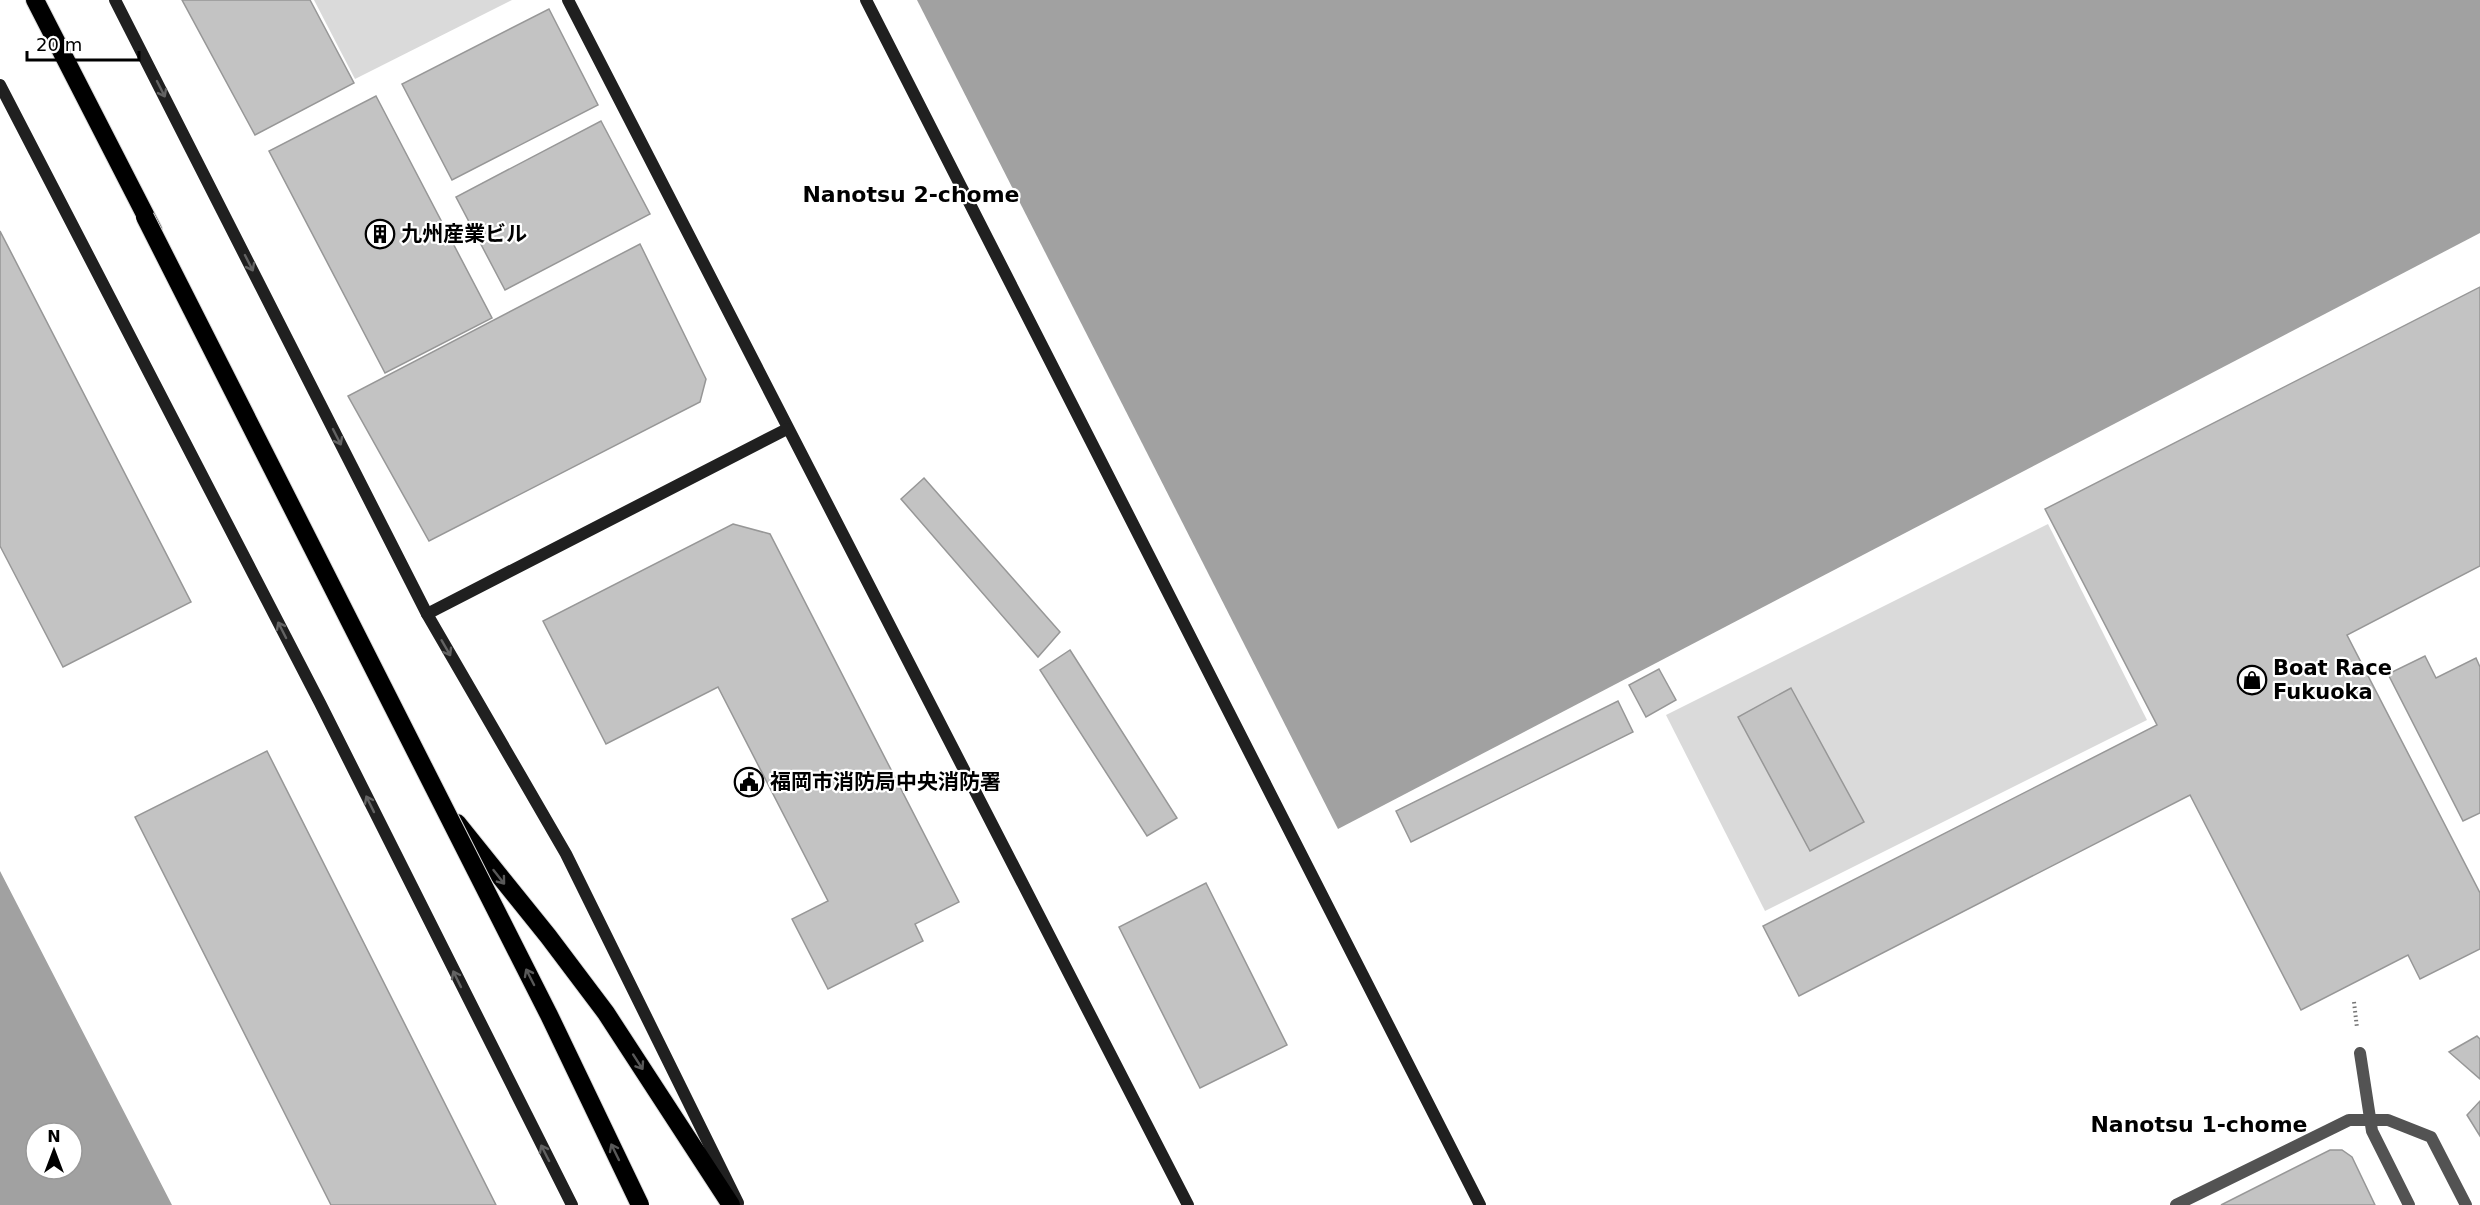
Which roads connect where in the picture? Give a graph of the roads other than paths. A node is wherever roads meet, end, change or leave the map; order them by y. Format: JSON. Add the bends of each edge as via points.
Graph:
{"nodes":[{"id":1,"x":34,"y":0,"type":"edge"},
{"id":2,"x":115,"y":0,"type":"edge"},
{"id":3,"x":568,"y":0,"type":"edge"},
{"id":4,"x":866,"y":0,"type":"edge"},
{"id":5,"x":0,"y":85,"type":"edge"},
{"id":6,"x":787,"y":429,"type":"junction"},
{"id":7,"x":427,"y":614,"type":"junction"},
{"id":8,"x":2360,"y":1053,"type":"dead end"},
{"id":9,"x":572,"y":1205,"type":"edge"},
{"id":10,"x":640,"y":1205,"type":"edge"},
{"id":11,"x":731,"y":1205,"type":"edge"},
{"id":12,"x":739,"y":1205,"type":"edge"},
{"id":13,"x":1188,"y":1205,"type":"edge"},
{"id":14,"x":1480,"y":1205,"type":"edge"},
{"id":15,"x":2176,"y":1205,"type":"edge"},
{"id":16,"x":2409,"y":1205,"type":"edge"},
{"id":17,"x":2466,"y":1205,"type":"edge"}],
"edges":[{"from":10,"to":1,"type":"highway","one_way":true,"bridge":true,"via":[[544,1004]]},
{"from":1,"to":11,"type":"highway","one_way":true,"bridge":true,"via":[[179,282],[424,780],[606,1013]]},
{"from":2,"to":7,"type":"street","one_way":true},
{"from":3,"to":6,"type":"street"},
{"from":4,"to":14,"type":"street"},
{"from":9,"to":5,"type":"street","one_way":true,"via":[[320,704]]},
{"from":6,"to":7,"type":"street"},
{"from":6,"to":13,"type":"street"},
{"from":7,"to":12,"type":"street","one_way":true,"via":[[566,854]]},
{"from":8,"to":16,"type":"street","bridge":true,"via":[[2372,1131]]},
{"from":15,"to":17,"type":"street","via":[[2349,1120],[2388,1120],[2431,1137]]}]}
